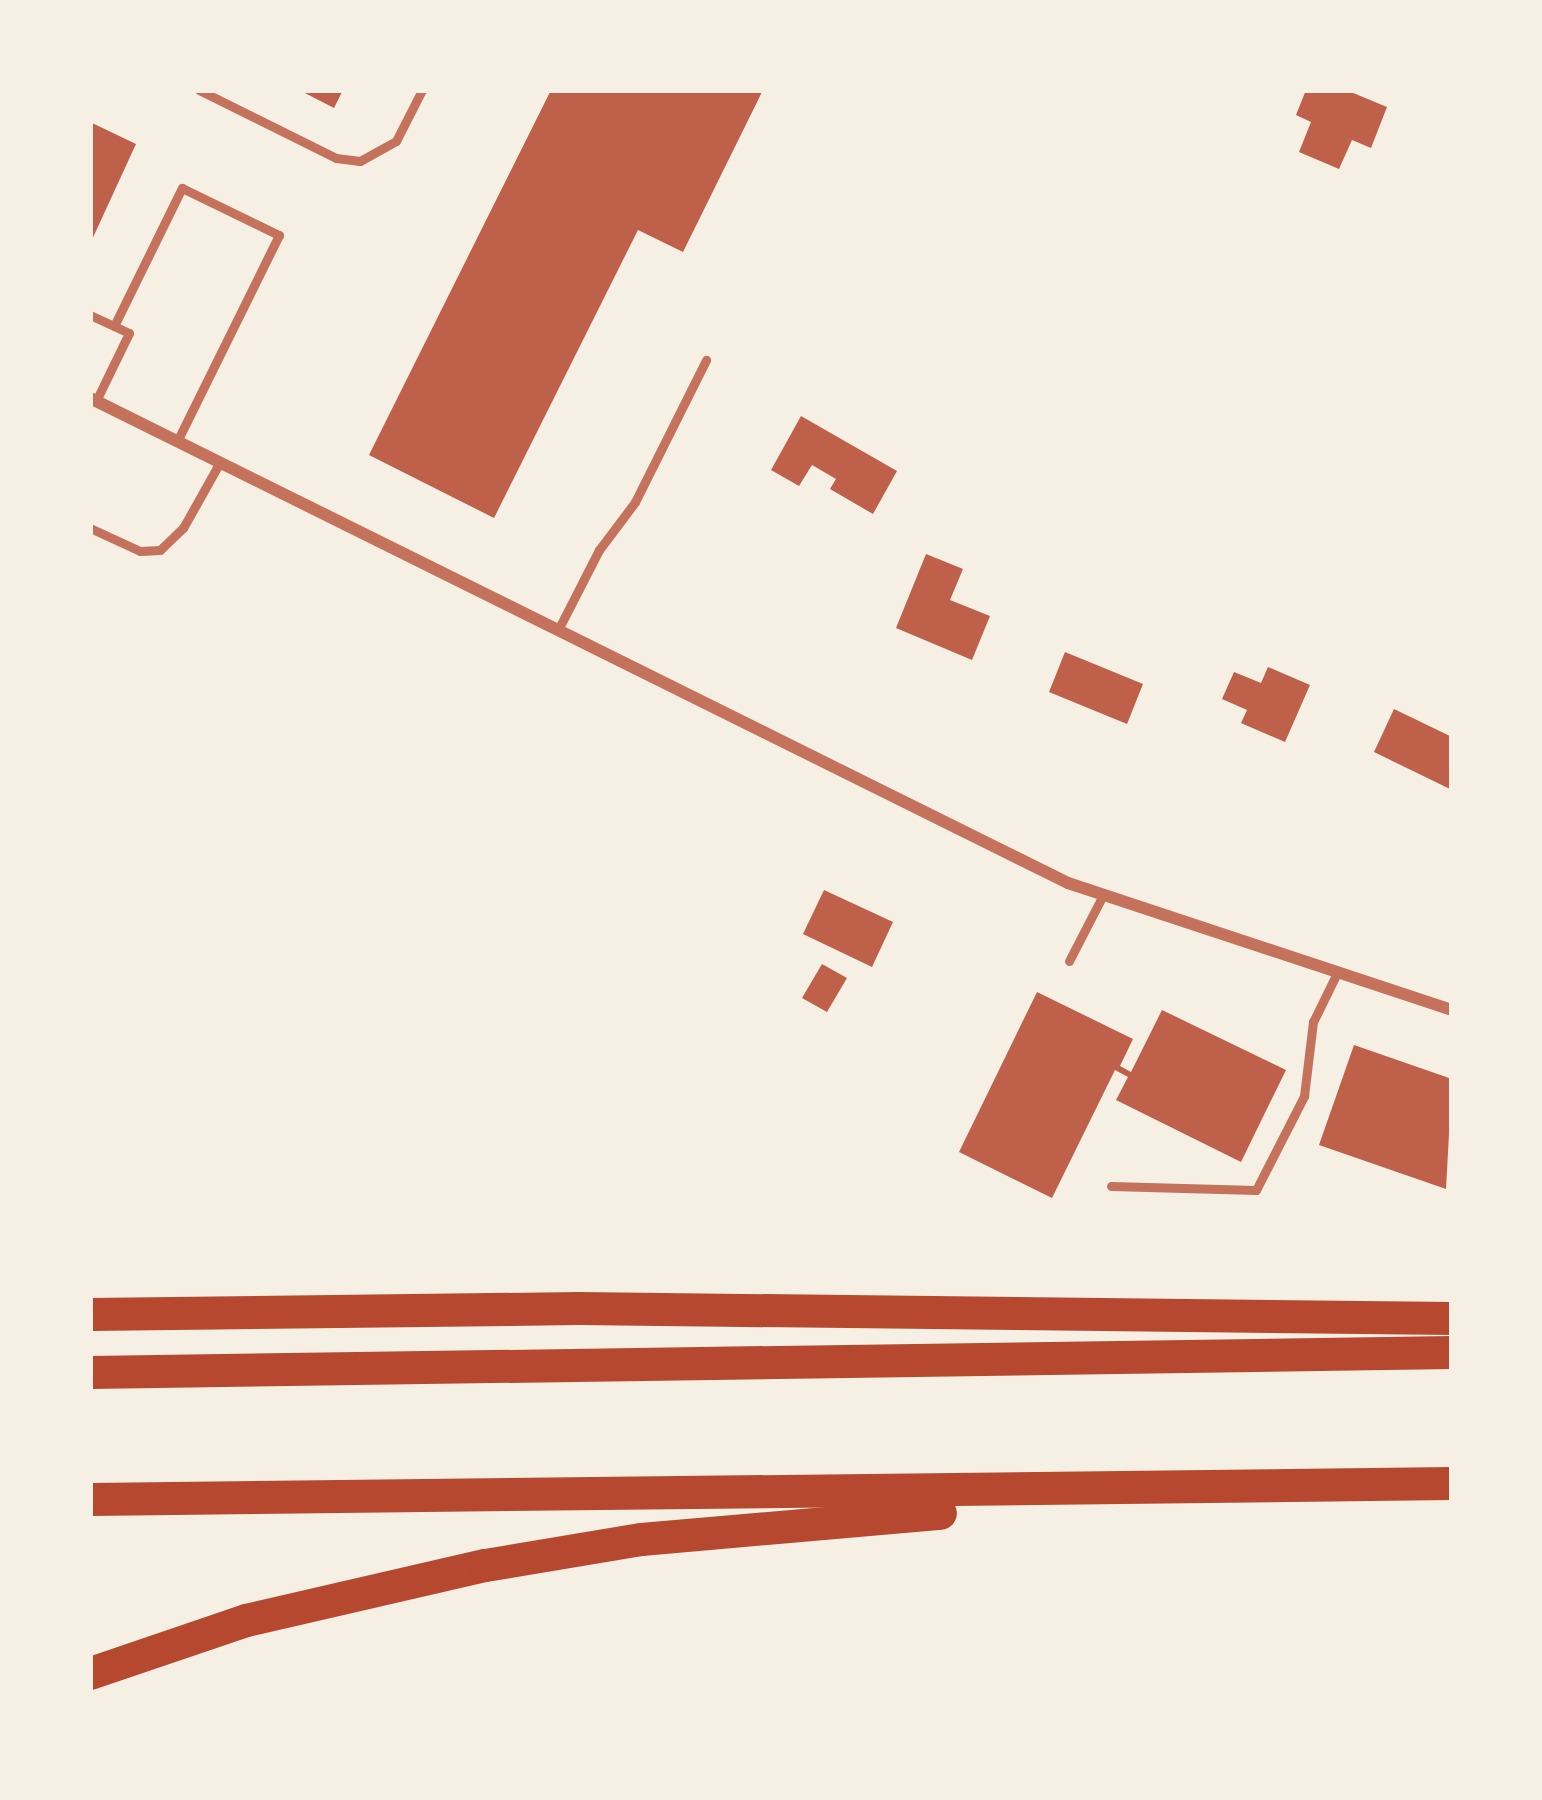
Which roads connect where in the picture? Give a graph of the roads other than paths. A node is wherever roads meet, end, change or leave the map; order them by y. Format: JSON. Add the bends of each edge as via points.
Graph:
{"nodes":[{"id":1,"x":199,"y":90,"type":"edge"},
{"id":2,"x":422,"y":90,"type":"edge"},
{"id":3,"x":90,"y":315,"type":"edge"},
{"id":4,"x":114,"y":326,"type":"junction"},
{"id":5,"x":706,"y":360,"type":"dead end"},
{"id":6,"x":93,"y":400,"type":"edge"},
{"id":7,"x":177,"y":441,"type":"junction"},
{"id":8,"x":220,"y":463,"type":"junction"},
{"id":9,"x":90,"y":528,"type":"edge"},
{"id":10,"x":558,"y":630,"type":"junction"},
{"id":11,"x":1103,"y":895,"type":"junction"},
{"id":12,"x":1069,"y":961,"type":"dead end"},
{"id":13,"x":1338,"y":971,"type":"junction"},
{"id":14,"x":1452,"y":1010,"type":"edge"},
{"id":15,"x":1111,"y":1186,"type":"dead end"},
{"id":16,"x":90,"y":1314,"type":"edge"},
{"id":17,"x":1452,"y":1318,"type":"edge"},
{"id":18,"x":1452,"y":1352,"type":"edge"},
{"id":19,"x":90,"y":1372,"type":"edge"},
{"id":20,"x":1452,"y":1483,"type":"edge"},
{"id":21,"x":1194,"y":1491,"type":"junction"},
{"id":22,"x":90,"y":1499,"type":"edge"},
{"id":23,"x":90,"y":1673,"type":"edge"}],
"edges":[{"from":1,"to":2,"type":"lane","via":[[336,158],[360,161],[396,141]]},
{"from":3,"to":4,"type":"lane"},
{"from":4,"to":6,"type":"lane","via":[[129,333]]},
{"from":4,"to":7,"type":"lane","via":[[182,188],[279,235]]},
{"from":5,"to":10,"type":"lane"},
{"from":6,"to":7,"type":"street"},
{"from":7,"to":8,"type":"street"},
{"from":8,"to":9,"type":"lane","via":[[183,528],[160,550],[140,551]]},
{"from":8,"to":10,"type":"street"},
{"from":10,"to":11,"type":"street"},
{"from":11,"to":12,"type":"lane"},
{"from":11,"to":13,"type":"street"},
{"from":13,"to":14,"type":"street"},
{"from":13,"to":15,"type":"lane","via":[[1313,1022],[1304,1096],[1256,1190]]},
{"from":16,"to":17,"type":"highway","via":[[578,1308]]},
{"from":18,"to":19,"type":"highway"},
{"from":20,"to":21,"type":"highway"},
{"from":21,"to":22,"type":"highway"},
{"from":21,"to":23,"type":"highway","via":[[641,1538],[484,1564],[246,1620]]}]}
